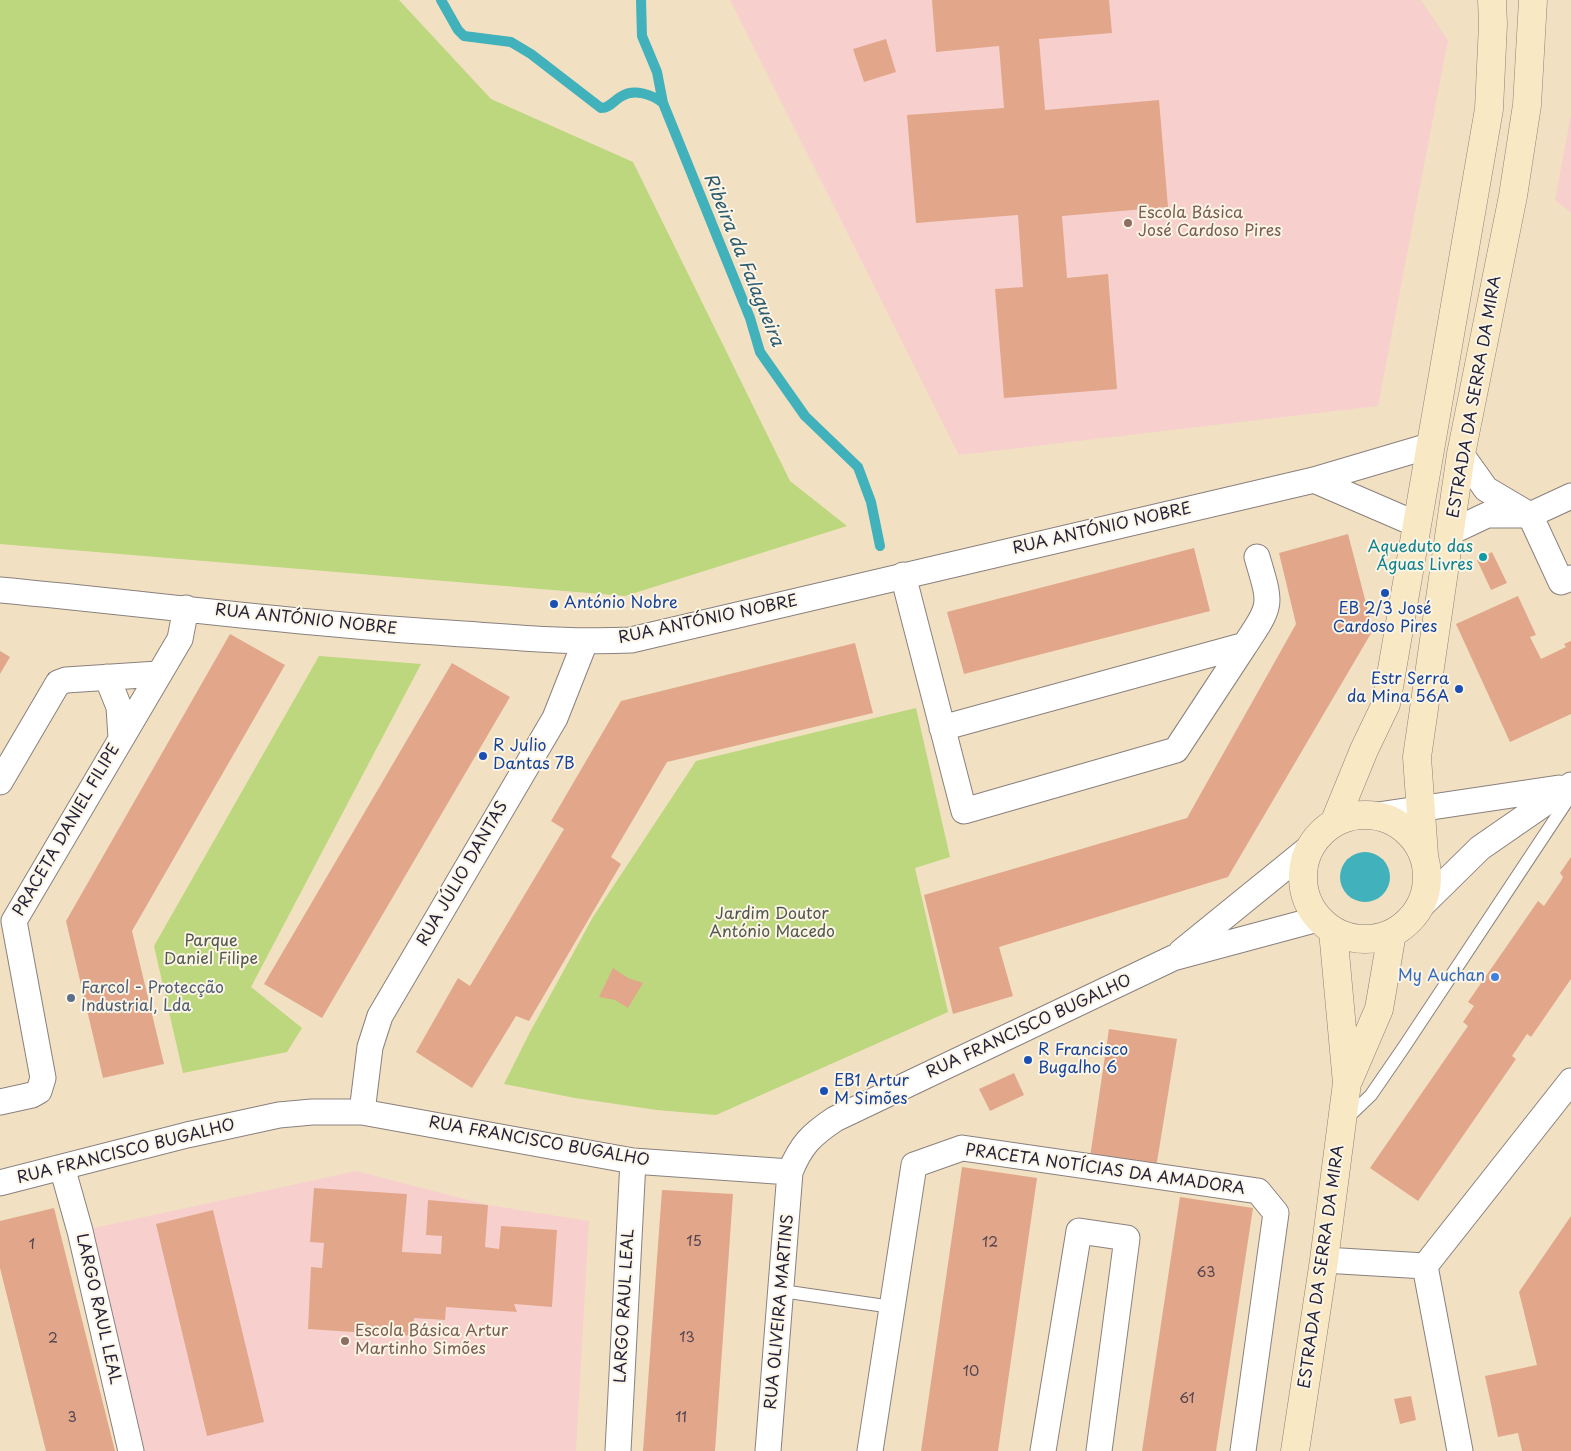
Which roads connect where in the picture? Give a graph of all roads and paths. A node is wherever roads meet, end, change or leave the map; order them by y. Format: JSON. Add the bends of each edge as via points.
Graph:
{"nodes":[{"id":1,"x":1492,"y":0,"type":"edge"},
{"id":2,"x":1533,"y":0,"type":"edge"},
{"id":3,"x":1429,"y":446,"type":"junction"},
{"id":4,"x":1461,"y":454,"type":"junction"},
{"id":5,"x":1314,"y":480,"type":"junction"},
{"id":6,"x":1571,"y":496,"type":"edge"},
{"id":7,"x":1530,"y":515,"type":"junction"},
{"id":8,"x":1416,"y":524,"type":"junction"},
{"id":9,"x":1451,"y":532,"type":"junction"},
{"id":10,"x":1256,"y":557,"type":"dead end"},
{"id":11,"x":903,"y":575,"type":"junction"},
{"id":12,"x":1571,"y":578,"type":"edge"},
{"id":13,"x":0,"y":590,"type":"edge"},
{"id":14,"x":186,"y":608,"type":"junction"},
{"id":15,"x":585,"y":642,"type":"junction"},
{"id":16,"x":1245,"y":645,"type":"junction"},
{"id":17,"x":158,"y":674,"type":"junction"},
{"id":18,"x":107,"y":677,"type":"junction"},
{"id":19,"x":942,"y":728,"type":"junction"},
{"id":20,"x":121,"y":738,"type":"junction"},
{"id":21,"x":0,"y":782,"type":"edge"},
{"id":22,"x":1570,"y":789,"type":"edge"},
{"id":23,"x":1420,"y":809,"type":"junction"},
{"id":24,"x":1378,"y":816,"type":"junction"},
{"id":25,"x":1336,"y":821,"type":"junction"},
{"id":26,"x":1309,"y":848,"type":"junction"},
{"id":27,"x":1424,"y":855,"type":"junction"},
{"id":28,"x":1419,"y":908,"type":"junction"},
{"id":29,"x":1326,"y":925,"type":"junction"},
{"id":30,"x":7,"y":927,"type":"edge"},
{"id":31,"x":1392,"y":933,"type":"junction"},
{"id":32,"x":1173,"y":958,"type":"junction"},
{"id":33,"x":1571,"y":1081,"type":"edge"},
{"id":34,"x":1347,"y":1083,"type":"junction"},
{"id":35,"x":0,"y":1102,"type":"edge"},
{"id":36,"x":362,"y":1112,"type":"junction"},
{"id":37,"x":1342,"y":1123,"type":"junction"},
{"id":38,"x":632,"y":1161,"type":"junction"},
{"id":39,"x":62,"y":1167,"type":"junction"},
{"id":40,"x":790,"y":1172,"type":"junction"},
{"id":41,"x":0,"y":1183,"type":"edge"},
{"id":42,"x":1324,"y":1260,"type":"junction"},
{"id":43,"x":1425,"y":1266,"type":"junction"},
{"id":44,"x":782,"y":1291,"type":"junction"},
{"id":45,"x":892,"y":1308,"type":"junction"},
{"id":46,"x":131,"y":1451,"type":"edge"},
{"id":47,"x":618,"y":1451,"type":"edge"},
{"id":48,"x":768,"y":1451,"type":"edge"},
{"id":49,"x":870,"y":1451,"type":"edge"},
{"id":50,"x":1043,"y":1451,"type":"edge"},
{"id":51,"x":1099,"y":1451,"type":"edge"},
{"id":52,"x":1242,"y":1451,"type":"edge"},
{"id":53,"x":1295,"y":1451,"type":"edge"},
{"id":54,"x":1460,"y":1451,"type":"edge"}],
"edges":[{"from":1,"to":3,"type":"street","via":[[1489,109]]},
{"from":2,"to":4,"type":"street","name":"ESTRADA DA SERRA DA MIRA","via":[[1527,105],[1513,196]]},
{"from":3,"to":5,"type":"street","name":"RUA ANTÓNIO NOBRE"},
{"from":3,"to":8,"type":"street"},
{"from":4,"to":7,"type":"street","via":[[1486,489]]},
{"from":4,"to":9,"type":"street","name":"ESTRADA DA SERRA DA MIRA"},
{"from":5,"to":8,"type":"street"},
{"from":5,"to":11,"type":"street","name":"RUA ANTÓNIO NOBRE"},
{"from":6,"to":7,"type":"street"},
{"from":7,"to":9,"type":"street","via":[[1487,515]]},
{"from":7,"to":12,"type":"street","via":[[1561,582]]},
{"from":8,"to":25,"type":"street","via":[[1386,704]]},
{"from":9,"to":23,"type":"street","name":"ESTRADA DA SERRA DA MIRA","via":[[1416,757]]},
{"from":10,"to":16,"type":"street","via":[[1267,593],[1267,606],[1265,615]]},
{"from":11,"to":15,"type":"street","name":"RUA ANTÓNIO NOBRE","via":[[631,640]]},
{"from":11,"to":19,"type":"street"},
{"from":13,"to":14,"type":"street","name":"RUA ANTÓNIO NOBRE"},
{"from":14,"to":15,"type":"street","name":"RUA ANTÓNIO NOBRE","via":[[330,626]]},
{"from":14,"to":17,"type":"street","name":"PRACETA DANIEL FILIPE","via":[[180,639]]},
{"from":15,"to":36,"type":"street","name":"RUA JÚLIO DANTAS","via":[[555,718],[380,1016],[370,1047]]},
{"from":16,"to":19,"type":"street"},
{"from":16,"to":19,"type":"street","via":[[1176,750],[964,811]]},
{"from":17,"to":18,"type":"street"},
{"from":17,"to":20,"type":"street","name":"PRACETA DANIEL FILIPE"},
{"from":18,"to":20,"type":"street","name":"PRACETA DANIEL FILIPE","via":[[119,707]]},
{"from":18,"to":21,"type":"street","via":[[58,683]]},
{"from":20,"to":30,"type":"street","name":"PRACETA DANIEL FILIPE"},
{"from":22,"to":23,"type":"street"},
{"from":22,"to":28,"type":"street","via":[[1480,848]]},
{"from":22,"to":37,"type":"lane","via":[[1376,1087]]},
{"from":23,"to":24,"type":"street"},
{"from":23,"to":27,"type":"street","name":"ESTRADA DA SERRA DA MIRA"},
{"from":24,"to":25,"type":"street","via":[[1356,814]]},
{"from":24,"to":27,"type":"street","via":[[1402,826]]},
{"from":25,"to":26,"type":"street","via":[[1320,832]]},
{"from":26,"to":29,"type":"street","via":[[1303,866],[1303,885],[1308,903]]},
{"from":26,"to":32,"type":"street","name":"RUA FRANCISCO BUGALHO"},
{"from":27,"to":28,"type":"street","via":[[1428,873],[1426,891]]},
{"from":28,"to":31,"type":"street","via":[[1407,923]]},
{"from":29,"to":31,"type":"street","via":[[1352,938],[1372,939]]},
{"from":29,"to":32,"type":"street","name":"RUA FRANCISCO BUGALHO"},
{"from":29,"to":34,"type":"street","name":"ESTRADA DA SERRA DA MIRA"},
{"from":30,"to":35,"type":"street","name":"PRACETA DANIEL FILIPE","via":[[43,1078],[39,1092]]},
{"from":31,"to":34,"type":"street","name":"ESTRADA DA SERRA DA MIRA","via":[[1379,1009]]},
{"from":32,"to":40,"type":"street","name":"RUA FRANCISCO BUGALHO","via":[[835,1119],[814,1133],[799,1150]]},
{"from":33,"to":43,"type":"street"},
{"from":34,"to":37,"type":"street","name":"ESTRADA DA SERRA DA MIRA"},
{"from":36,"to":38,"type":"street","name":"RUA FRANCISCO BUGALHO"},
{"from":36,"to":39,"type":"street","name":"RUA FRANCISCO BUGALHO","via":[[279,1115]]},
{"from":37,"to":42,"type":"street","name":"ESTRADA DA SERRA DA MIRA"},
{"from":38,"to":40,"type":"street","name":"RUA FRANCISCO BUGALHO"},
{"from":38,"to":47,"type":"street","name":"LARGO RAUL LEAL"},
{"from":39,"to":41,"type":"street","name":"RUA FRANCISCO BUGALHO"},
{"from":39,"to":46,"type":"street","name":"LARGO RAUL LEAL"},
{"from":40,"to":44,"type":"street","name":"RUA OLIVEIRA MARTINS"},
{"from":42,"to":43,"type":"street"},
{"from":42,"to":53,"type":"street","name":"ESTRADA DA SERRA DA MIRA"},
{"from":43,"to":54,"type":"street"},
{"from":44,"to":45,"type":"lane"},
{"from":44,"to":48,"type":"street","name":"RUA OLIVEIRA MARTINS"},
{"from":45,"to":49,"type":"street","name":"PRACETA NOTÍCIAS DA AMADORA"},
{"from":45,"to":52,"type":"street","name":"PRACETA NOTÍCIAS DA AMADORA","via":[[914,1165],[962,1148],[1258,1191],[1276,1213]]},
{"from":50,"to":51,"type":"street","via":[[1079,1231],[1127,1238]]}]}
